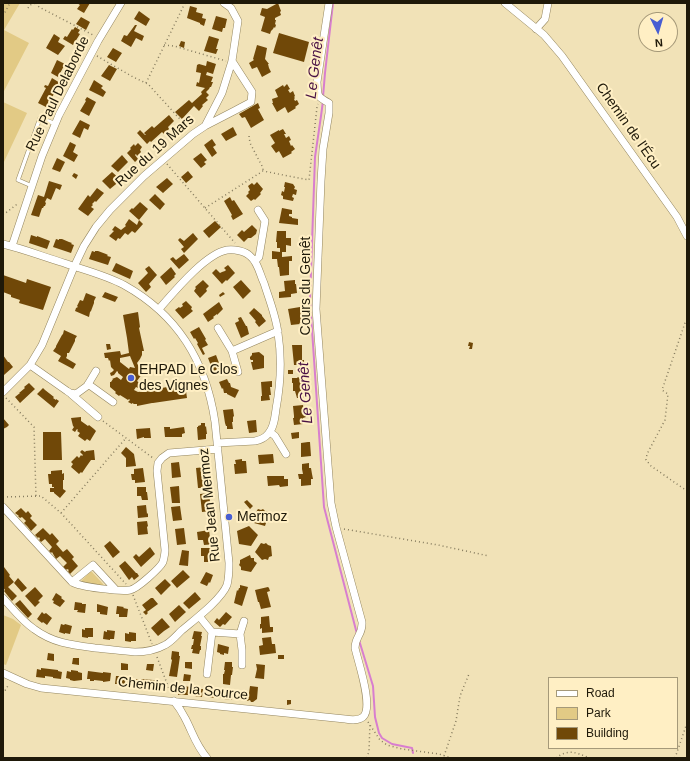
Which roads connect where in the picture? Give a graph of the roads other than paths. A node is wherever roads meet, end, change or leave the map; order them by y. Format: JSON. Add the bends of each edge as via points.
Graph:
{"nodes":[{"id":1,"x":121,"y":3,"type":"edge"},
{"id":2,"x":224,"y":3,"type":"edge"},
{"id":3,"x":329,"y":3,"type":"edge"},
{"id":4,"x":505,"y":3,"type":"edge"},
{"id":5,"x":548,"y":3,"type":"edge"},
{"id":6,"x":536,"y":29,"type":"junction"},
{"id":7,"x":232,"y":61,"type":"junction"},
{"id":8,"x":56,"y":124,"type":"junction"},
{"id":9,"x":205,"y":126,"type":"junction"},
{"id":10,"x":32,"y":186,"type":"junction"},
{"id":11,"x":258,"y":210,"type":"dead end"},
{"id":12,"x":687,"y":236,"type":"edge"},
{"id":13,"x":3,"y":244,"type":"edge"},
{"id":14,"x":12,"y":246,"type":"junction"},
{"id":15,"x":255,"y":261,"type":"junction"},
{"id":16,"x":74,"y":267,"type":"junction"},
{"id":17,"x":159,"y":309,"type":"junction"},
{"id":18,"x":218,"y":328,"type":"dead end"},
{"id":19,"x":278,"y":331,"type":"junction"},
{"id":20,"x":232,"y":351,"type":"junction"},
{"id":21,"x":30,"y":365,"type":"junction"},
{"id":22,"x":96,"y":371,"type":"dead end"},
{"id":23,"x":238,"y":372,"type":"dead end"},
{"id":24,"x":88,"y":384,"type":"junction"},
{"id":25,"x":4,"y":390,"type":"edge"},
{"id":26,"x":70,"y":394,"type":"junction"},
{"id":27,"x":112,"y":402,"type":"dead end"},
{"id":28,"x":98,"y":417,"type":"road end"},
{"id":29,"x":270,"y":432,"type":"junction"},
{"id":30,"x":217,"y":446,"type":"junction"},
{"id":31,"x":286,"y":454,"type":"dead end"},
{"id":32,"x":3,"y":507,"type":"edge"},
{"id":33,"x":72,"y":582,"type":"junction"},
{"id":34,"x":116,"y":590,"type":"junction"},
{"id":35,"x":3,"y":598,"type":"edge"},
{"id":36,"x":199,"y":616,"type":"junction"},
{"id":37,"x":244,"y":621,"type":"dead end"},
{"id":38,"x":33,"y":629,"type":"junction"},
{"id":39,"x":212,"y":632,"type":"junction"},
{"id":40,"x":240,"y":634,"type":"junction"},
{"id":41,"x":30,"y":636,"type":"dead end"},
{"id":42,"x":242,"y":665,"type":"dead end"},
{"id":43,"x":3,"y":673,"type":"edge"},
{"id":44,"x":207,"y":674,"type":"dead end"},
{"id":45,"x":174,"y":701,"type":"junction"},
{"id":46,"x":363,"y":717,"type":"joint"},
{"id":47,"x":207,"y":758,"type":"edge"}],
"edges":[{"from":1,"to":8,"type":"street","name":"Rue Paul Delaborde"},
{"from":2,"to":7,"type":"street","name":"Rue du 19 Mars","via":[[231,8],[238,21]]},
{"from":3,"to":46,"type":"street","name":"Cours du Genêt","via":[[317,82],[318,95],[329,103],[329,113],[323,149],[316,309],[331,503],[362,622],[362,631],[355,648],[367,703]]},
{"from":4,"to":6,"type":"street","name":"Chemin de l'Écu"},
{"from":5,"to":6,"type":"street","via":[[545,19]]},
{"from":6,"to":12,"type":"street","name":"Chemin de l'Écu","via":[[572,69],[677,217]]},
{"from":7,"to":9,"type":"street","name":"Rue du 19 Mars","via":[[222,93]]},
{"from":7,"to":9,"type":"street","via":[[252,92],[251,102]]},
{"from":8,"to":10,"type":"street","name":"Rue Paul Delaborde"},
{"from":8,"to":10,"type":"lane","via":[[40,118],[18,180]]},
{"from":9,"to":16,"type":"street","name":"Rue du 19 Mars","via":[[144,176],[110,210],[96,227]]},
{"from":10,"to":14,"type":"street","name":"Rue Paul Delaborde"},
{"from":11,"to":15,"type":"street","via":[[265,222]]},
{"from":13,"to":14,"type":"street","name":"Rue Jean Mermoz"},
{"from":14,"to":16,"type":"street","name":"Rue Jean Mermoz"},
{"from":15,"to":17,"type":"street","via":[[243,252],[227,250],[217,254],[183,282]]},
{"from":15,"to":19,"type":"street"},
{"from":16,"to":17,"type":"street","name":"Rue Jean Mermoz","via":[[123,285]]},
{"from":16,"to":21,"type":"street","name":"Rue du 19 Mars","via":[[42,345]]},
{"from":17,"to":30,"type":"street","name":"Rue Jean Mermoz","via":[[192,351],[206,380]]},
{"from":18,"to":20,"type":"street"},
{"from":19,"to":20,"type":"street"},
{"from":19,"to":29,"type":"street","via":[[281,368],[278,401]]},
{"from":20,"to":23,"type":"street"},
{"from":21,"to":25,"type":"street","name":"Rue du 19 Mars"},
{"from":21,"to":26,"type":"street"},
{"from":22,"to":24,"type":"street"},
{"from":24,"to":26,"type":"street","via":[[80,392]]},
{"from":24,"to":27,"type":"street"},
{"from":26,"to":28,"type":"street"},
{"from":29,"to":30,"type":"street","via":[[260,440]]},
{"from":29,"to":31,"type":"street","via":[[276,436]]},
{"from":30,"to":34,"type":"street","via":[[169,454],[158,463],[164,558],[160,566],[137,587],[131,590]]},
{"from":30,"to":36,"type":"street","name":"Rue Jean Mermoz","via":[[230,563],[229,574],[227,585],[221,594]]},
{"from":32,"to":33,"type":"street"},
{"from":33,"to":34,"type":"street"},
{"from":33,"to":34,"type":"street","via":[[93,565]]},
{"from":35,"to":38,"type":"street","name":"Rue Jean Mermoz"},
{"from":36,"to":38,"type":"street","name":"Rue Jean Mermoz","via":[[166,645],[144,652],[70,645],[46,637]]},
{"from":36,"to":39,"type":"street"},
{"from":37,"to":40,"type":"street"},
{"from":38,"to":41,"type":"street"},
{"from":39,"to":40,"type":"street"},
{"from":39,"to":44,"type":"street"},
{"from":40,"to":42,"type":"street"},
{"from":43,"to":45,"type":"street","name":"Chemin de la Source","via":[[15,675],[27,684],[41,688]]},
{"from":45,"to":46,"type":"street","name":"Chemin de la Source","via":[[356,720]]},
{"from":45,"to":47,"type":"street","via":[[200,750]]}]}
